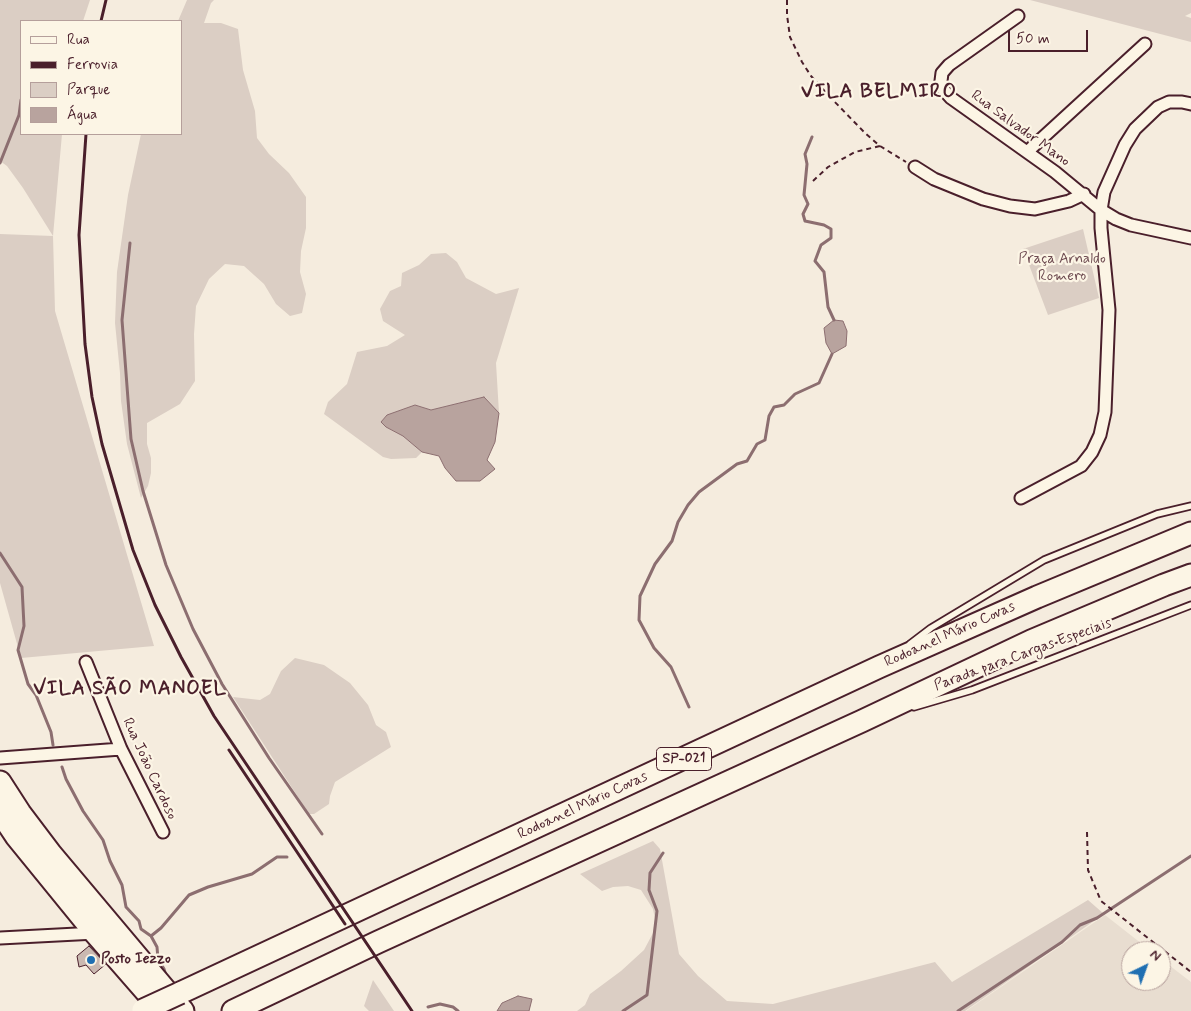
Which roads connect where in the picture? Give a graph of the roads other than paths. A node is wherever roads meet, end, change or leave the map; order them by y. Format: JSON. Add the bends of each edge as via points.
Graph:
{"nodes":[{"id":1,"x":1018,"y":16,"type":"dead end"},
{"id":2,"x":1144,"y":44,"type":"dead end"},
{"id":3,"x":1191,"y":104,"type":"edge"},
{"id":4,"x":1027,"y":152,"type":"junction"},
{"id":5,"x":915,"y":167,"type":"road end"},
{"id":6,"x":1084,"y":194,"type":"junction"},
{"id":7,"x":1101,"y":210,"type":"junction"},
{"id":8,"x":1191,"y":238,"type":"edge"},
{"id":9,"x":1021,"y":498,"type":"dead end"},
{"id":10,"x":1191,"y":506,"type":"edge"},
{"id":11,"x":1191,"y":533,"type":"edge"},
{"id":12,"x":1191,"y":575,"type":"edge"},
{"id":13,"x":1191,"y":605,"type":"edge"},
{"id":14,"x":86,"y":662,"type":"dead end"},
{"id":15,"x":879,"y":667,"type":"junction"},
{"id":16,"x":908,"y":708,"type":"dead end"},
{"id":17,"x":898,"y":711,"type":"dead end"},
{"id":18,"x":862,"y":722,"type":"junction"},
{"id":19,"x":121,"y":749,"type":"junction"},
{"id":20,"x":0,"y":758,"type":"edge"},
{"id":21,"x":0,"y":782,"type":"edge"},
{"id":22,"x":0,"y":812,"type":"edge"},
{"id":23,"x":163,"y":832,"type":"dead end"},
{"id":24,"x":37,"y":836,"type":"junction"},
{"id":25,"x":8,"y":837,"type":"edge"},
{"id":26,"x":105,"y":932,"type":"junction"},
{"id":27,"x":0,"y":938,"type":"edge"},
{"id":28,"x":182,"y":1002,"type":"edge"},
{"id":29,"x":149,"y":1011,"type":"edge"},
{"id":30,"x":233,"y":1011,"type":"edge"}],
"edges":[{"from":1,"to":4,"type":"street","name":"Rua Salvador Mano","via":[[949,65],[942,73],[941,81],[942,88],[951,98]]},
{"from":2,"to":4,"type":"street"},
{"from":3,"to":7,"type":"street","via":[[1168,102],[1135,129],[1104,192]]},
{"from":4,"to":6,"type":"street","name":"Rua Salvador Mano"},
{"from":5,"to":6,"type":"street","via":[[934,179],[1010,206],[1035,209]]},
{"from":6,"to":7,"type":"street","name":"Rua Salvador Mano"},
{"from":7,"to":8,"type":"street","name":"Rua Salvador Mano","via":[[1131,226]]},
{"from":7,"to":9,"type":"street","via":[[1109,310],[1105,412],[1100,435],[1081,466]]},
{"from":10,"to":15,"type":"lane","via":[[1157,514],[1044,560],[930,628]]},
{"from":11,"to":15,"type":"highway","name":"Rodoanel Mário Covas","number":"SP-021"},
{"from":12,"to":18,"type":"highway","number":"SP-021","via":[[1031,641]]},
{"from":13,"to":16,"type":"lane","name":"Parada para Cargas Especiais","via":[[972,690]]},
{"from":14,"to":19,"type":"street","name":"Rua João Cardoso"},
{"from":15,"to":28,"type":"highway","name":"Rodoanel Mário Covas","number":"SP-021"},
{"from":17,"to":18,"type":"lane"},
{"from":18,"to":30,"type":"highway","number":"SP-021"},
{"from":19,"to":20,"type":"street"},
{"from":19,"to":23,"type":"street","name":"Rua João Cardoso"},
{"from":21,"to":24,"type":"highway"},
{"from":22,"to":25,"type":"highway"},
{"from":24,"to":25,"type":"street"},
{"from":24,"to":26,"type":"highway"},
{"from":25,"to":26,"type":"highway"},
{"from":26,"to":27,"type":"street"},
{"from":26,"to":28,"type":"highway"},
{"from":26,"to":29,"type":"highway"},
{"from":28,"to":29,"type":"highway","name":"Rodoanel Mário Covas","number":"SP-021","bridge":true}]}
